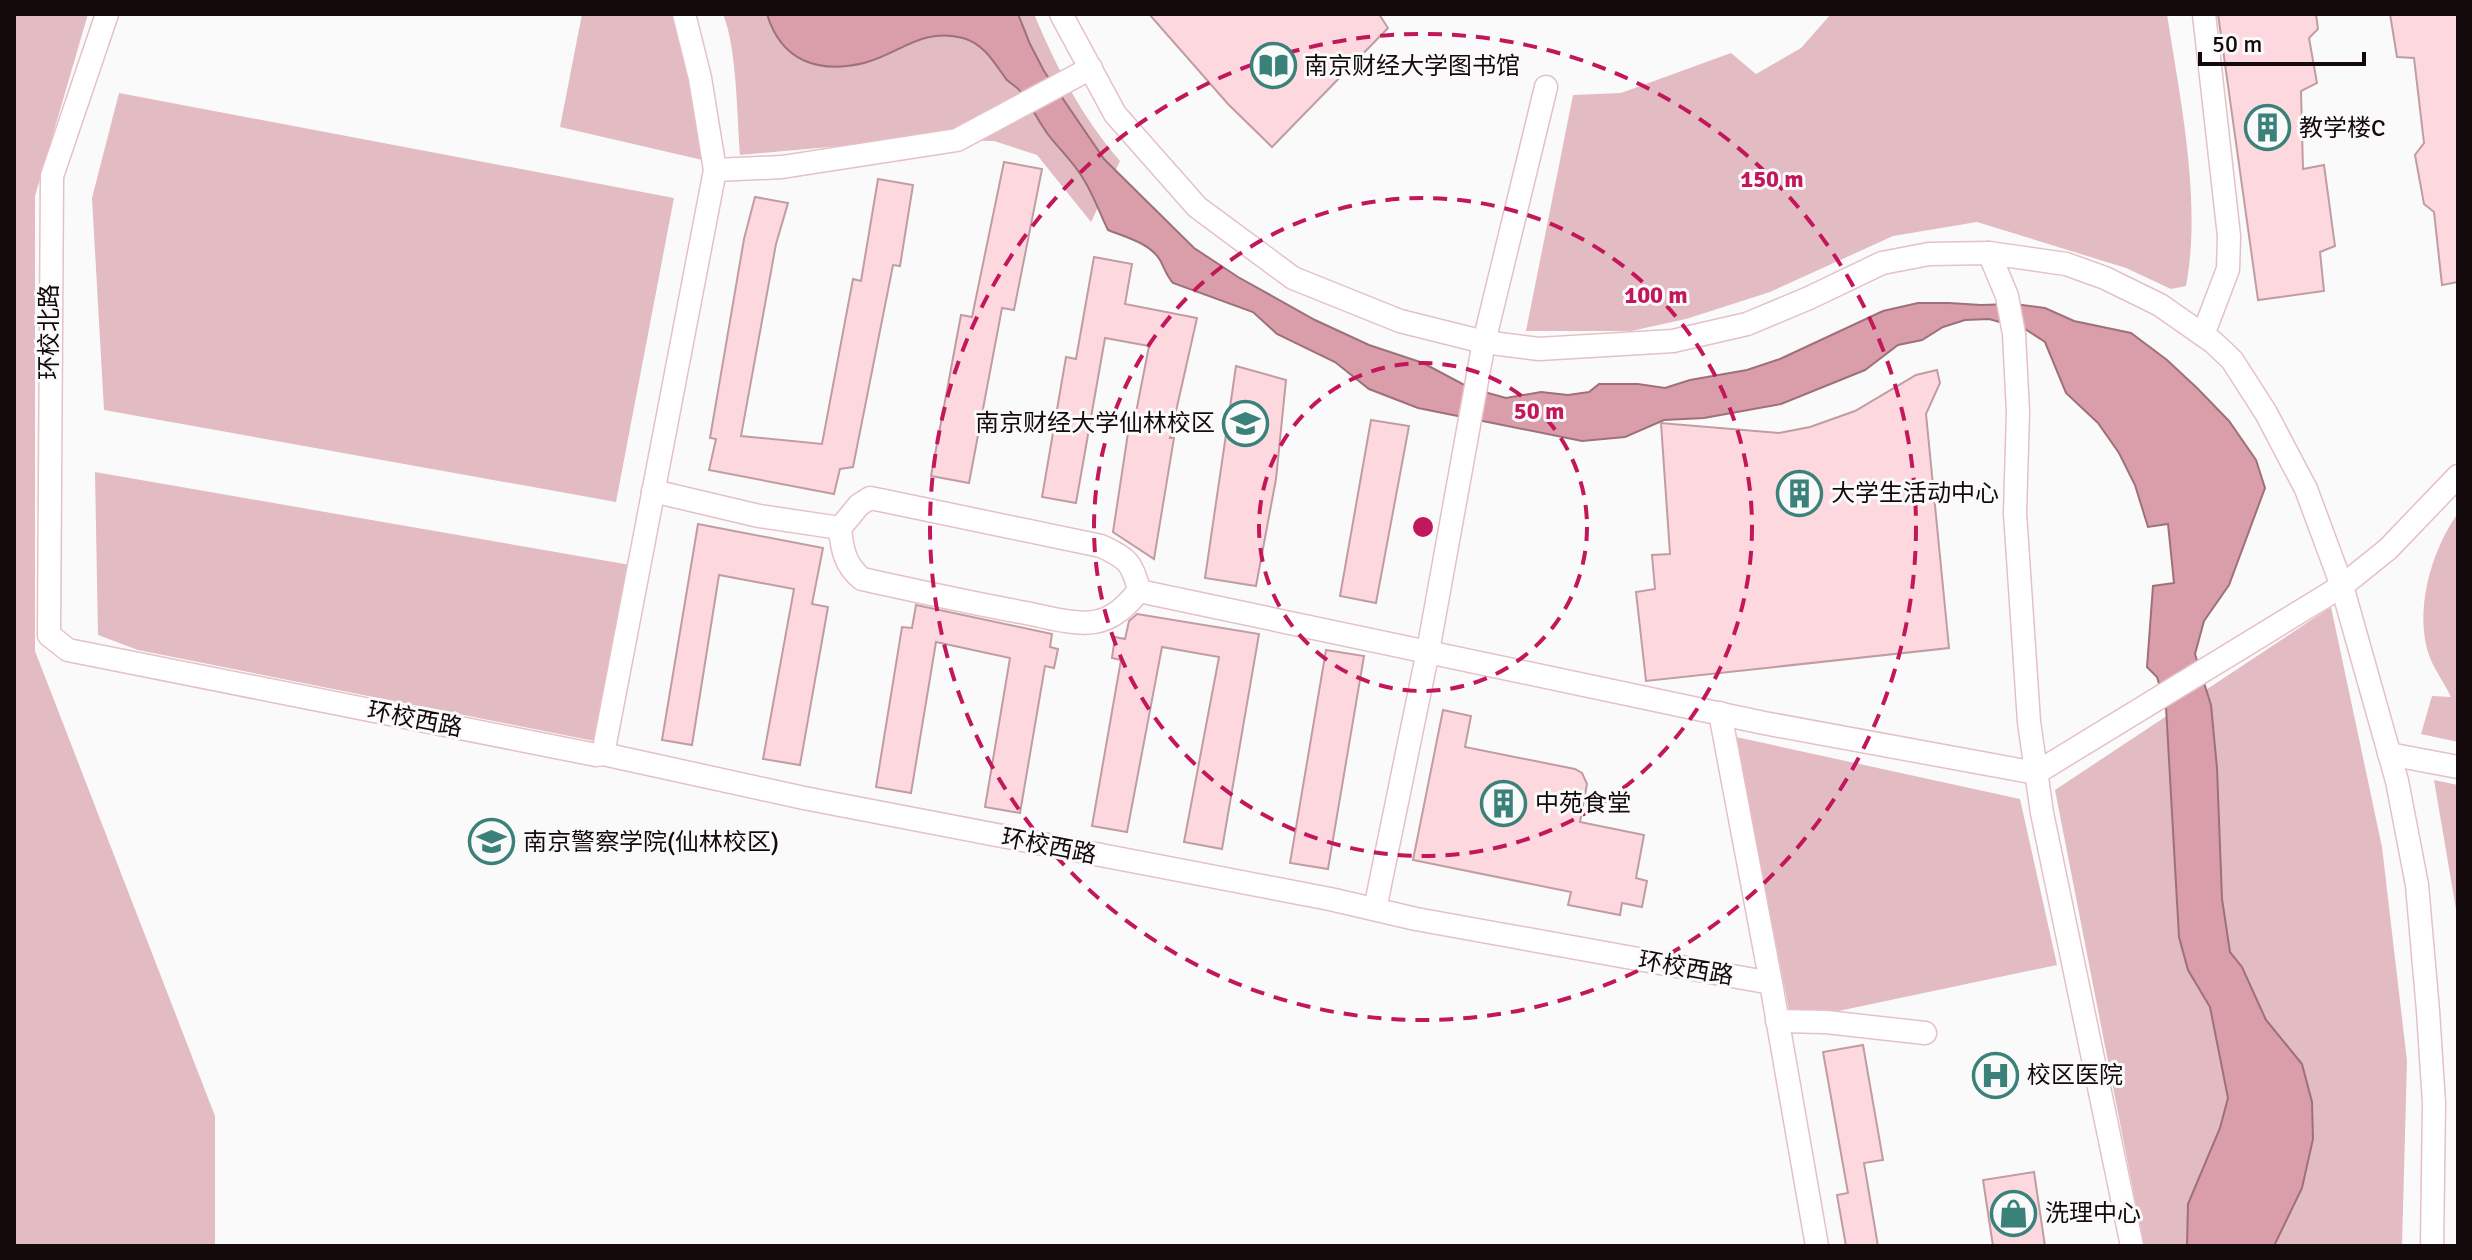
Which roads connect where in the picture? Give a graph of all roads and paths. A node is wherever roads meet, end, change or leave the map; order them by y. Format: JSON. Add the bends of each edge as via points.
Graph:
{"nodes":[{"id":1,"x":107,"y":14,"type":"edge"},
{"id":2,"x":684,"y":14,"type":"edge"},
{"id":3,"x":1061,"y":14,"type":"edge"},
{"id":4,"x":2204,"y":14,"type":"edge"},
{"id":5,"x":1091,"y":68,"type":"junction"},
{"id":6,"x":1546,"y":87,"type":"dead end"},
{"id":7,"x":715,"y":170,"type":"junction"},
{"id":8,"x":1989,"y":253,"type":"junction"},
{"id":9,"x":2203,"y":335,"type":"junction"},
{"id":10,"x":1484,"y":342,"type":"junction"},
{"id":11,"x":2458,"y":476,"type":"edge"},
{"id":12,"x":653,"y":491,"type":"junction"},
{"id":13,"x":840,"y":528,"type":"junction"},
{"id":14,"x":2342,"y":586,"type":"junction"},
{"id":15,"x":1139,"y":591,"type":"junction"},
{"id":16,"x":68,"y":650,"type":"joint"},
{"id":17,"x":1428,"y":651,"type":"junction"},
{"id":18,"x":1720,"y":713,"type":"junction"},
{"id":19,"x":603,"y":754,"type":"junction"},
{"id":20,"x":2389,"y":754,"type":"junction"},
{"id":21,"x":2458,"y":767,"type":"edge"},
{"id":22,"x":2036,"y":773,"type":"junction"},
{"id":23,"x":1375,"y":909,"type":"junction"},
{"id":24,"x":1771,"y":983,"type":"junction"},
{"id":25,"x":1777,"y":1021,"type":"junction"},
{"id":26,"x":1925,"y":1033,"type":"dead end"},
{"id":27,"x":1817,"y":1246,"type":"edge"},
{"id":28,"x":2132,"y":1246,"type":"edge"},
{"id":29,"x":2432,"y":1246,"type":"edge"}],
"edges":[{"from":1,"to":16,"type":"street","name":"环校北路","via":[[52,176],[49,635]]},
{"from":2,"to":7,"type":"street"},
{"from":3,"to":5,"type":"street"},
{"from":4,"to":9,"type":"street","via":[[2229,236],[2228,269]]},
{"from":5,"to":7,"type":"street","via":[[957,140],[782,167]]},
{"from":5,"to":10,"type":"street","via":[[1115,114],[1197,207],[1293,278],[1400,321]]},
{"from":6,"to":10,"type":"street"},
{"from":7,"to":12,"type":"street"},
{"from":8,"to":9,"type":"street","via":[[2066,264],[2105,278],[2160,305]]},
{"from":8,"to":10,"type":"street","via":[[1929,254],[1882,263],[1747,324],[1673,341],[1539,349]]},
{"from":8,"to":22,"type":"street","via":[[2007,296],[2014,334],[2015,513]]},
{"from":9,"to":14,"type":"street","via":[[2232,360],[2266,413],[2306,489]]},
{"from":10,"to":17,"type":"street"},
{"from":11,"to":14,"type":"street","via":[[2388,549]]},
{"from":12,"to":13,"type":"street"},
{"from":12,"to":19,"type":"street"},
{"from":13,"to":15,"type":"street","via":[[870,498],[1101,546],[1126,558]]},
{"from":13,"to":15,"type":"street","via":[[849,568],[862,579],[984,606],[1094,622],[1113,615]]},
{"from":14,"to":20,"type":"street"},
{"from":14,"to":22,"type":"street"},
{"from":15,"to":17,"type":"street"},
{"from":16,"to":19,"type":"street","name":"环校西路"},
{"from":17,"to":18,"type":"street"},
{"from":17,"to":23,"type":"street"},
{"from":18,"to":22,"type":"street"},
{"from":18,"to":24,"type":"street"},
{"from":19,"to":23,"type":"street","name":"环校西路"},
{"from":20,"to":21,"type":"street"},
{"from":20,"to":29,"type":"street","via":[[2417,885],[2434,1103]]},
{"from":22,"to":28,"type":"street"},
{"from":23,"to":24,"type":"street","name":"环校西路"},
{"from":24,"to":25,"type":"street"},
{"from":25,"to":26,"type":"street"},
{"from":25,"to":27,"type":"street"}]}
